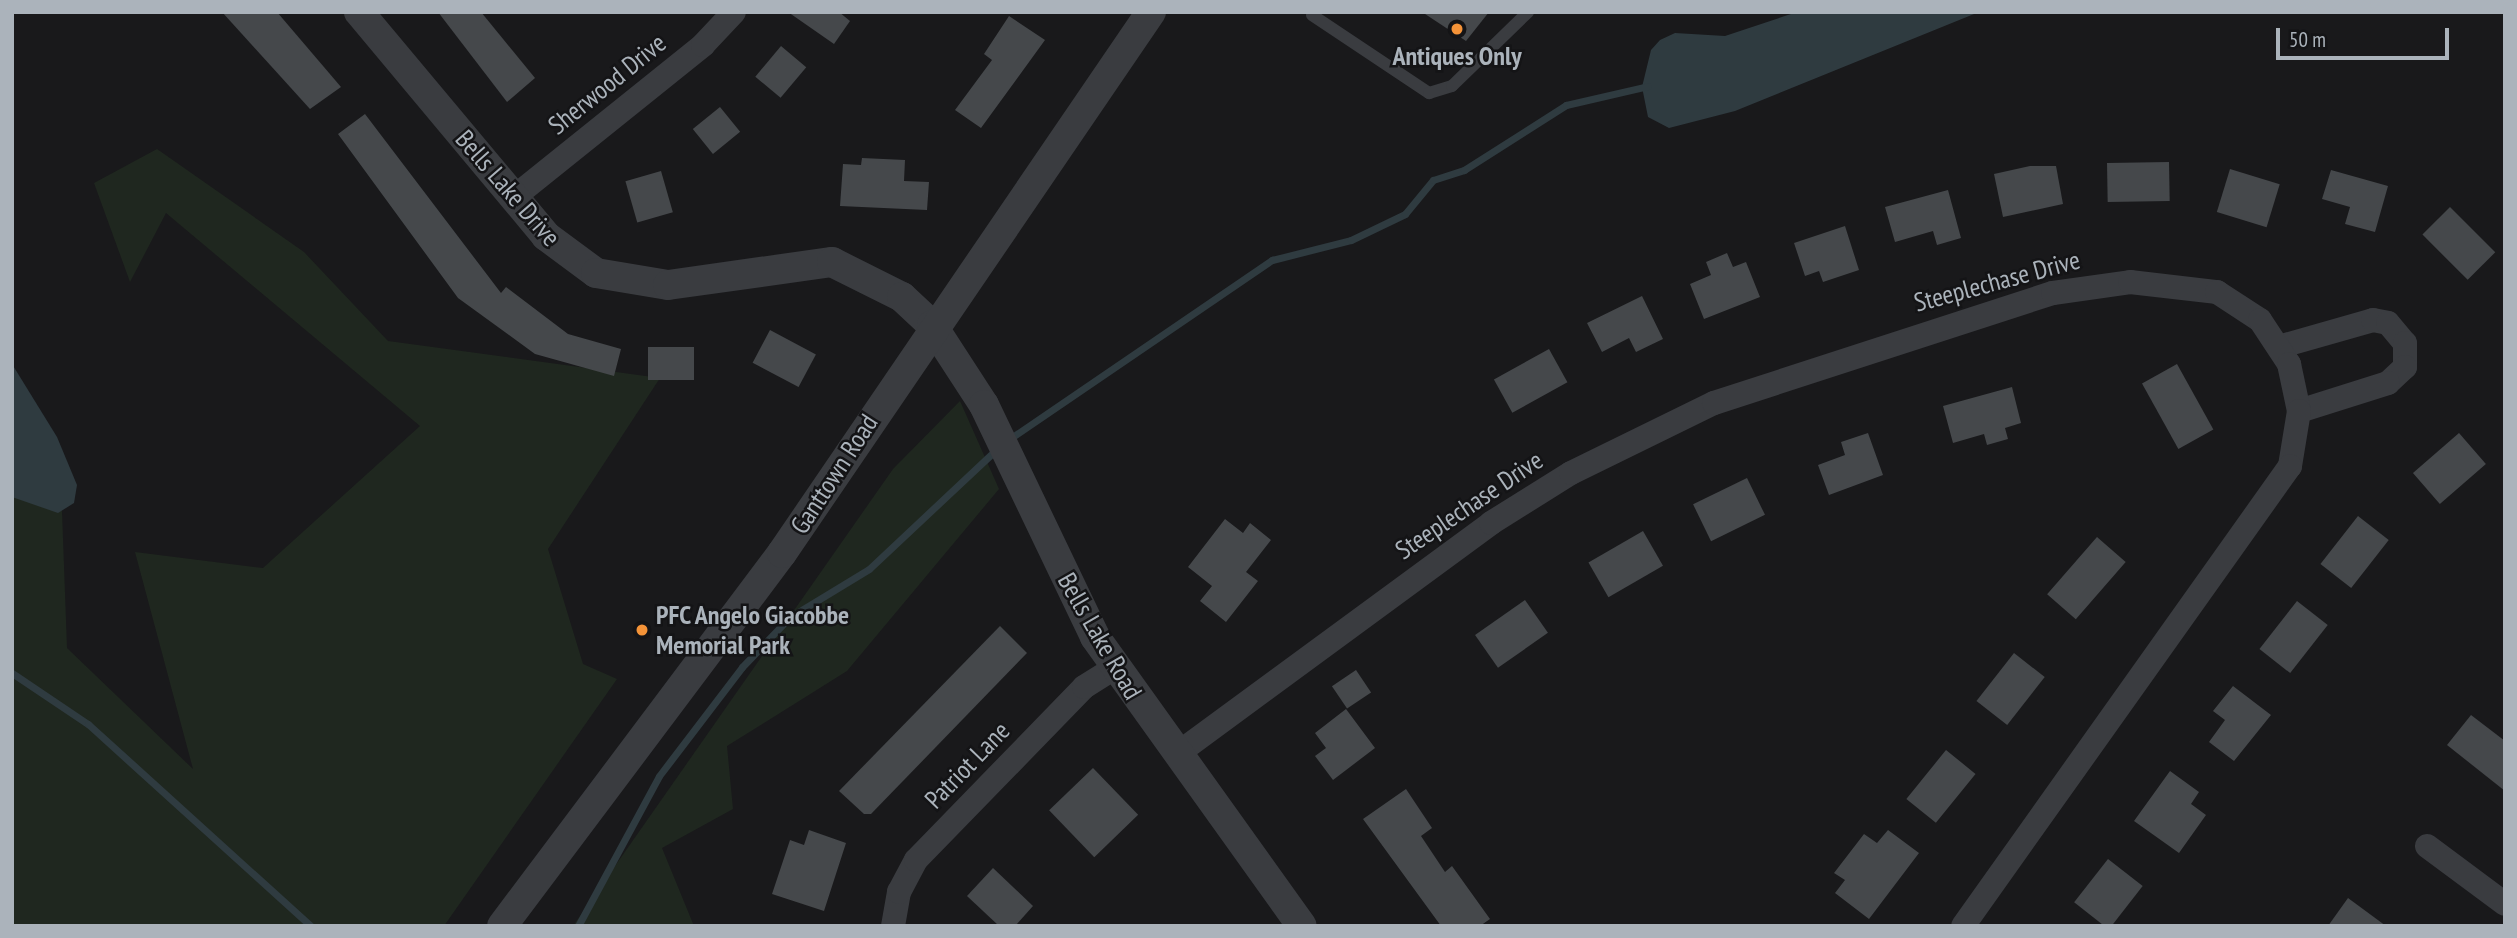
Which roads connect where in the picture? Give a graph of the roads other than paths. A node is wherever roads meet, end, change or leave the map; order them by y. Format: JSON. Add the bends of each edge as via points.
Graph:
{"nodes":[{"id":1,"x":359,"y":12,"type":"edge"},
{"id":2,"x":734,"y":12,"type":"edge"},
{"id":3,"x":1151,"y":12,"type":"edge"},
{"id":4,"x":1528,"y":12,"type":"edge"},
{"id":5,"x":1312,"y":15,"type":"dead end"},
{"id":6,"x":513,"y":198,"type":"junction"},
{"id":7,"x":932,"y":326,"type":"junction"},
{"id":8,"x":2282,"y":346,"type":"junction"},
{"id":9,"x":2299,"y":411,"type":"junction"},
{"id":10,"x":1115,"y":668,"type":"junction"},
{"id":11,"x":1177,"y":754,"type":"junction"},
{"id":12,"x":2427,"y":846,"type":"dead end"},
{"id":13,"x":2505,"y":904,"type":"edge"},
{"id":14,"x":502,"y":926,"type":"edge"},
{"id":15,"x":894,"y":926,"type":"edge"},
{"id":16,"x":1302,"y":926,"type":"edge"},
{"id":17,"x":1964,"y":926,"type":"edge"}],
"edges":[{"from":1,"to":6,"type":"street","name":"Bells Lake Drive"},
{"from":2,"to":6,"type":"street","name":"Sherwood Drive","via":[[703,45]]},
{"from":3,"to":7,"type":"street","name":"Ganttown Road"},
{"from":4,"to":5,"type":"lane","via":[[1452,86],[1429,93]]},
{"from":6,"to":7,"type":"street","name":"Bells Lake Drive","via":[[571,258],[621,282],[688,284],[780,265],[832,262],[902,297]]},
{"from":7,"to":10,"type":"street","name":"Bells Lake Road","via":[[994,426]]},
{"from":7,"to":14,"type":"street","name":"Ganttown Road","via":[[782,553]]},
{"from":8,"to":9,"type":"street","name":"Steeplechase Drive"},
{"from":8,"to":9,"type":"street","via":[[2373,320],[2388,323],[2405,343],[2404,367],[2388,383]]},
{"from":8,"to":11,"type":"street","name":"Steeplechase Drive","via":[[2242,305],[2217,292],[2130,282],[2020,301],[1774,380],[1669,424],[1532,496]]},
{"from":9,"to":17,"type":"street","name":"Steeplechase Drive","via":[[2294,455],[2277,492]]},
{"from":10,"to":11,"type":"street","name":"Bells Lake Road"},
{"from":10,"to":15,"type":"street","name":"Patriot Lane","via":[[1084,687],[916,860],[899,892]]},
{"from":11,"to":16,"type":"street","name":"Bells Lake Road"},
{"from":12,"to":13,"type":"street"}]}
